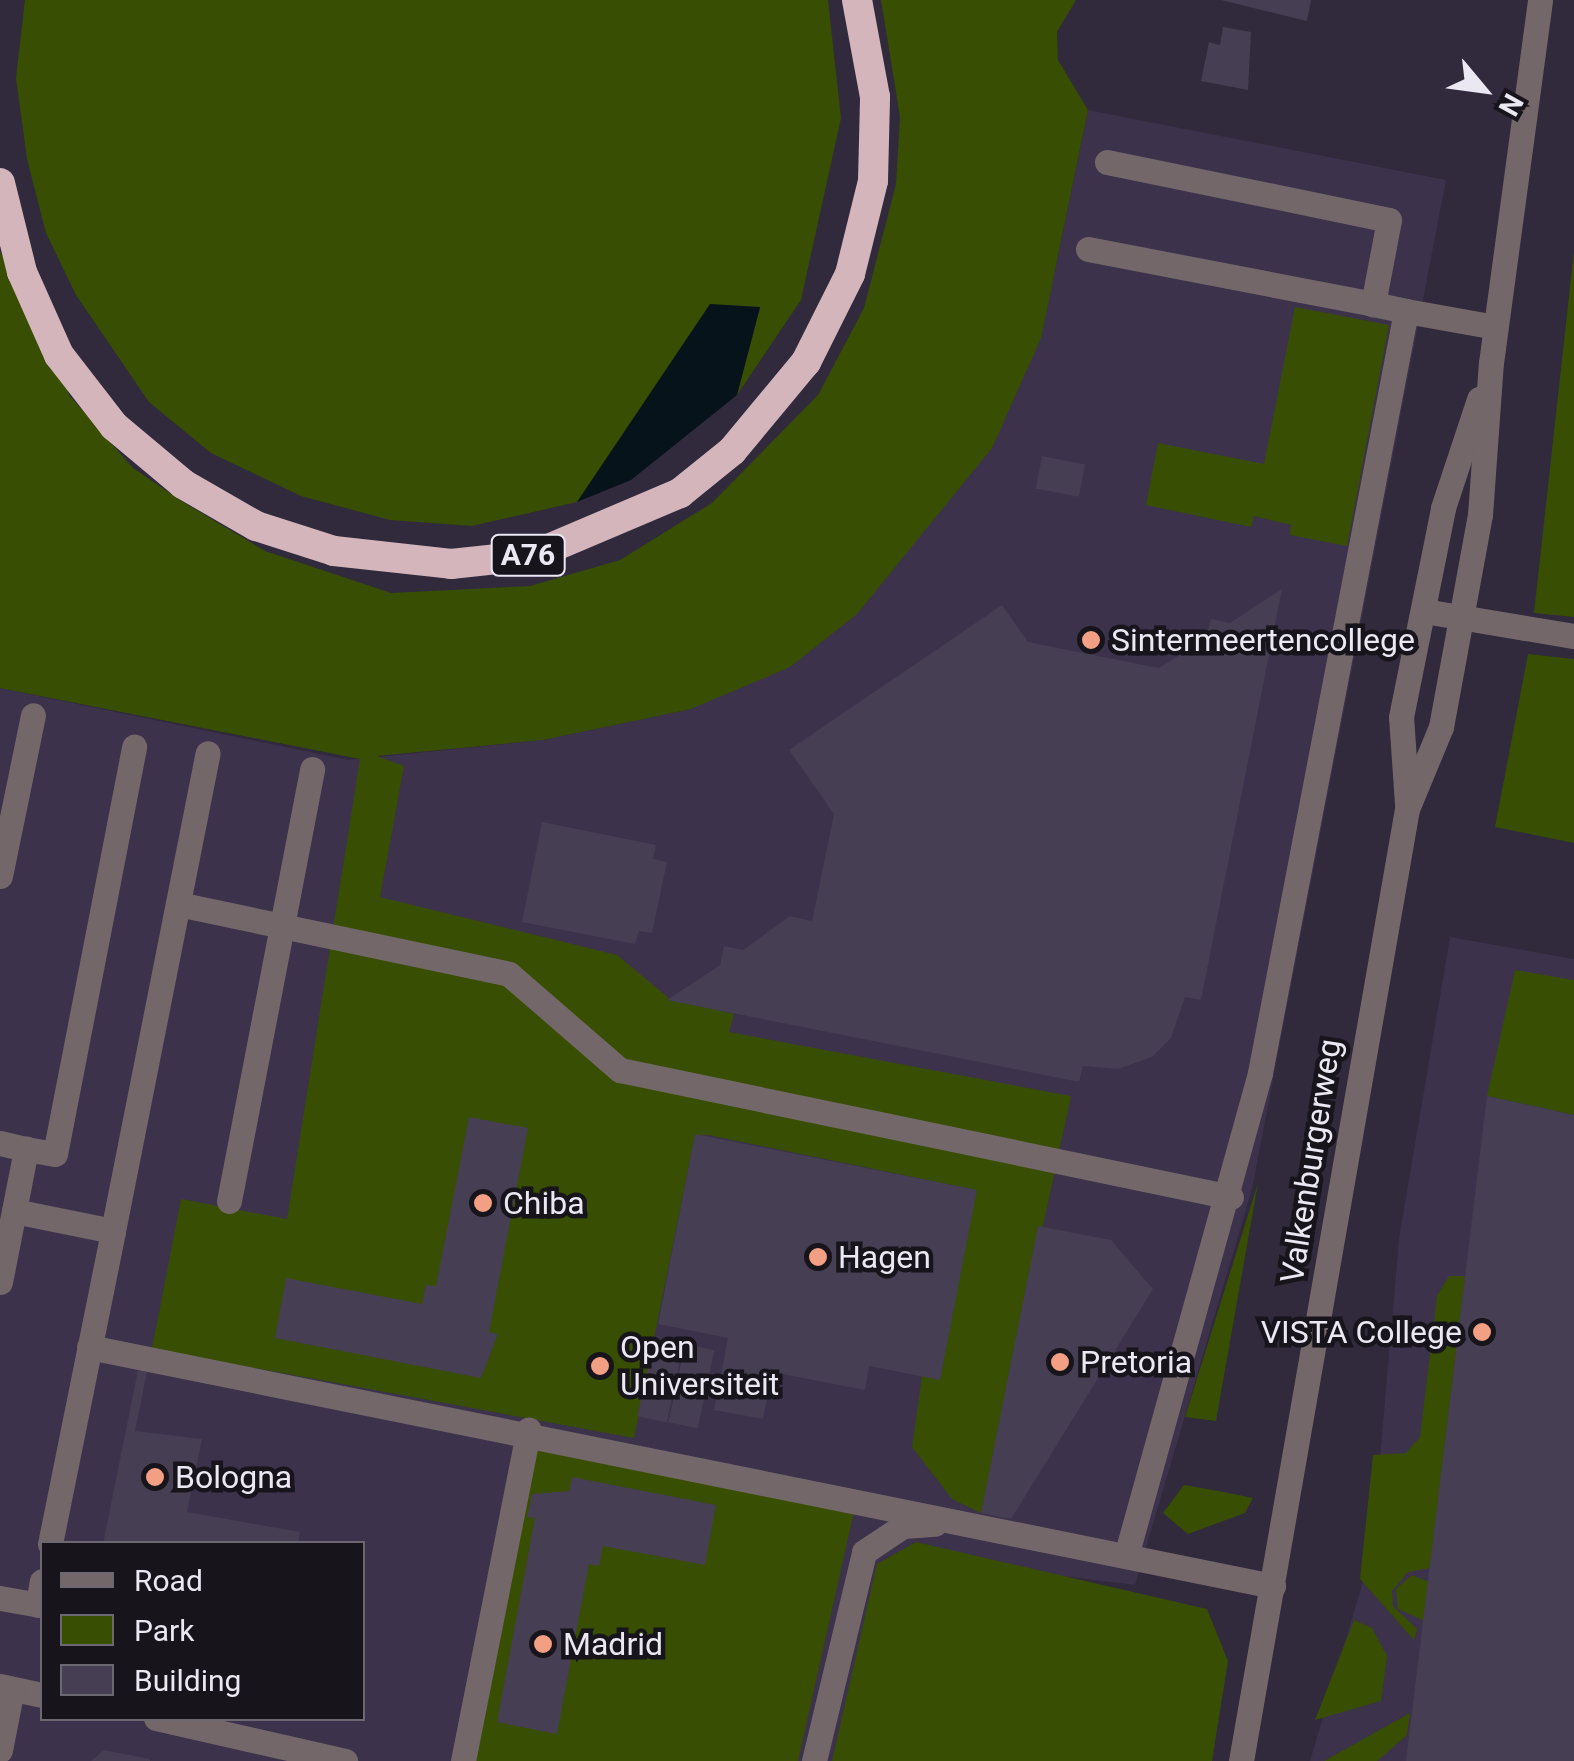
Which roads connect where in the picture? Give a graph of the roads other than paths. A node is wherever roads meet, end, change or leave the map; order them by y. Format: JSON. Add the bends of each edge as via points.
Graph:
{"nodes":[{"id":1,"x":857,"y":0,"type":"edge"},
{"id":2,"x":1540,"y":0,"type":"edge"},
{"id":3,"x":1107,"y":162,"type":"dead end"},
{"id":4,"x":0,"y":183,"type":"edge"},
{"id":5,"x":1088,"y":249,"type":"dead end"},
{"id":6,"x":1374,"y":304,"type":"junction"},
{"id":7,"x":1406,"y":311,"type":"junction"},
{"id":8,"x":1496,"y":327,"type":"junction"},
{"id":9,"x":1491,"y":362,"type":"junction"},
{"id":10,"x":1424,"y":611,"type":"junction"},
{"id":11,"x":1462,"y":618,"type":"junction"},
{"id":12,"x":1574,"y":636,"type":"edge"},
{"id":13,"x":32,"y":715,"type":"dead end"},
{"id":14,"x":134,"y":747,"type":"dead end"},
{"id":15,"x":208,"y":752,"type":"dead end"},
{"id":16,"x":312,"y":770,"type":"dead end"},
{"id":17,"x":1407,"y":809,"type":"junction"},
{"id":18,"x":0,"y":876,"type":"edge"},
{"id":19,"x":178,"y":904,"type":"junction"},
{"id":20,"x":280,"y":924,"type":"junction"},
{"id":21,"x":0,"y":1143,"type":"edge"},
{"id":22,"x":26,"y":1149,"type":"junction"},
{"id":23,"x":1231,"y":1197,"type":"junction"},
{"id":24,"x":229,"y":1201,"type":"dead end"},
{"id":25,"x":14,"y":1211,"type":"junction"},
{"id":26,"x":113,"y":1232,"type":"junction"},
{"id":27,"x":0,"y":1282,"type":"edge"},
{"id":28,"x":89,"y":1347,"type":"junction"},
{"id":29,"x":528,"y":1429,"type":"junction"},
{"id":30,"x":951,"y":1523,"type":"junction"},
{"id":31,"x":51,"y":1541,"type":"edge"},
{"id":32,"x":1128,"y":1550,"type":"junction"},
{"id":33,"x":1273,"y":1586,"type":"junction"},
{"id":34,"x":40,"y":1593,"type":"edge"},
{"id":35,"x":0,"y":1598,"type":"edge"},
{"id":36,"x":6,"y":1688,"type":"edge"},
{"id":37,"x":40,"y":1695,"type":"edge"},
{"id":38,"x":169,"y":1721,"type":"edge"},
{"id":39,"x":0,"y":1750,"type":"edge"},
{"id":40,"x":345,"y":1761,"type":"edge"},
{"id":41,"x":463,"y":1761,"type":"edge"},
{"id":42,"x":814,"y":1761,"type":"edge"},
{"id":43,"x":1241,"y":1761,"type":"edge"}],
"edges":[{"from":1,"to":4,"type":"highway","number":"A76","via":[[875,97],[874,180],[850,274],[806,362],[732,451],[680,492],[534,554],[451,564],[334,551],[256,526],[183,484],[114,426],[59,355],[22,272]]},
{"from":2,"to":8,"type":"street","name":"Valkenburgerweg"},
{"from":3,"to":6,"type":"street","via":[[1389,220]]},
{"from":5,"to":6,"type":"street"},
{"from":6,"to":7,"type":"street"},
{"from":7,"to":8,"type":"street"},
{"from":7,"to":23,"type":"street"},
{"from":8,"to":9,"type":"street","name":"Valkenburgerweg"},
{"from":9,"to":10,"type":"street","name":"Valkenburgerweg","via":[[1443,508]]},
{"from":9,"to":11,"type":"street","name":"Valkenburgerweg"},
{"from":10,"to":11,"type":"street"},
{"from":10,"to":17,"type":"street","name":"Valkenburgerweg","via":[[1401,716]]},
{"from":11,"to":12,"type":"street"},
{"from":11,"to":17,"type":"street","name":"Valkenburgerweg","via":[[1441,727]]},
{"from":13,"to":18,"type":"street"},
{"from":14,"to":22,"type":"street","via":[[55,1154]]},
{"from":15,"to":19,"type":"street"},
{"from":16,"to":20,"type":"street"},
{"from":17,"to":33,"type":"street","name":"Valkenburgerweg"},
{"from":19,"to":20,"type":"street"},
{"from":19,"to":26,"type":"street"},
{"from":20,"to":23,"type":"street","via":[[509,974],[620,1070]]},
{"from":20,"to":24,"type":"street"},
{"from":21,"to":22,"type":"street"},
{"from":22,"to":25,"type":"street"},
{"from":23,"to":32,"type":"street"},
{"from":25,"to":26,"type":"street"},
{"from":25,"to":27,"type":"street"},
{"from":26,"to":28,"type":"street"},
{"from":28,"to":29,"type":"street"},
{"from":28,"to":31,"type":"street"},
{"from":29,"to":30,"type":"street"},
{"from":29,"to":41,"type":"street"},
{"from":30,"to":32,"type":"street"},
{"from":30,"to":42,"type":"street","via":[[903,1526],[864,1552]]},
{"from":32,"to":33,"type":"street"},
{"from":33,"to":43,"type":"street","name":"Valkenburgerweg"},
{"from":34,"to":35,"type":"street","via":[[38,1605]]},
{"from":36,"to":37,"type":"street"},
{"from":36,"to":39,"type":"street"},
{"from":38,"to":40,"type":"street"}]}
